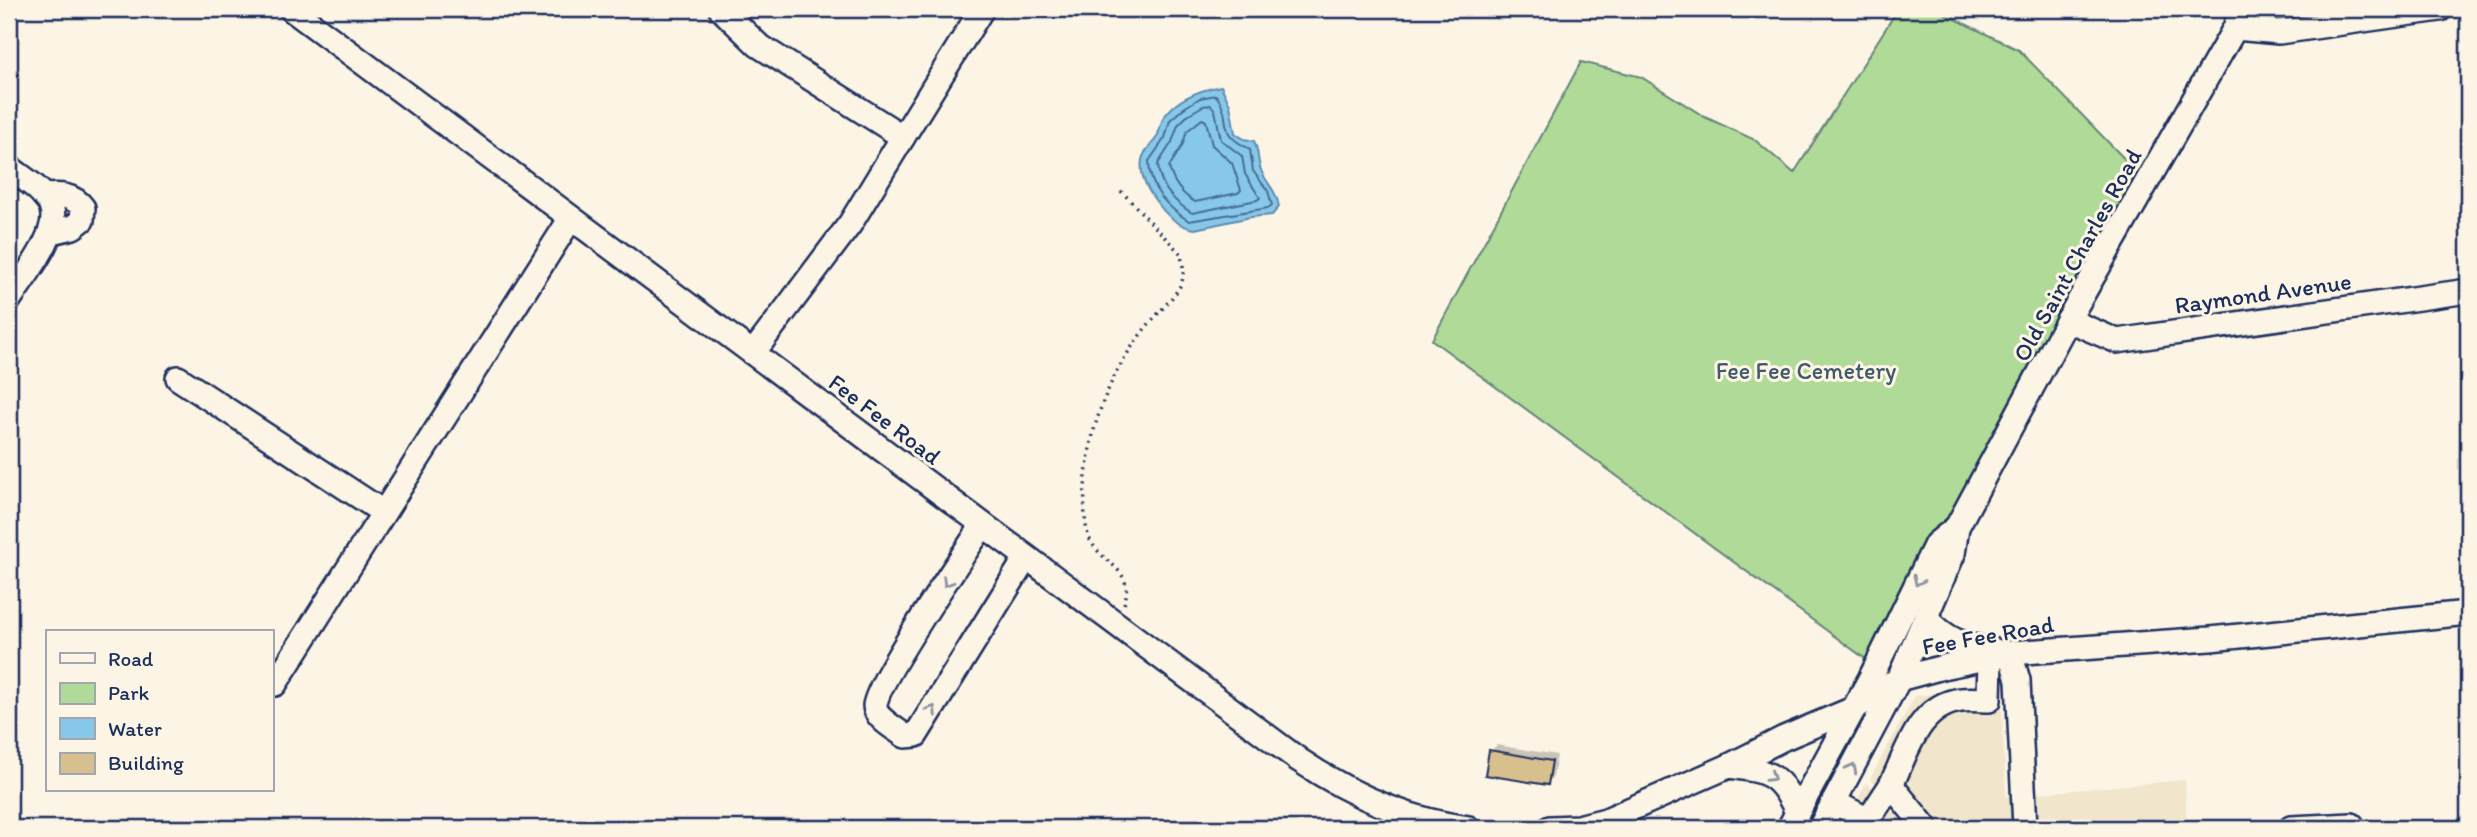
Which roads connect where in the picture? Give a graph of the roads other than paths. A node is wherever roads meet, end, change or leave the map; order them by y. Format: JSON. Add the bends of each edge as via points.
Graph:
{"nodes":[{"id":1,"x":292,"y":9,"type":"edge"},
{"id":2,"x":721,"y":9,"type":"edge"},
{"id":3,"x":982,"y":9,"type":"edge"},
{"id":4,"x":2440,"y":9,"type":"edge"},
{"id":5,"x":2240,"y":14,"type":"edge"},
{"id":6,"x":902,"y":137,"type":"junction"},
{"id":7,"x":9,"y":167,"type":"edge"},
{"id":8,"x":44,"y":196,"type":"junction"},
{"id":9,"x":571,"y":218,"type":"junction"},
{"id":10,"x":52,"y":226,"type":"junction"},
{"id":11,"x":2468,"y":290,"type":"edge"},
{"id":12,"x":9,"y":300,"type":"edge"},
{"id":13,"x":2068,"y":320,"type":"junction"},
{"id":14,"x":752,"y":353,"type":"junction"},
{"id":15,"x":178,"y":378,"type":"dead end"},
{"id":16,"x":383,"y":512,"type":"junction"},
{"id":17,"x":983,"y":525,"type":"junction"},
{"id":18,"x":1957,"y":527,"type":"junction"},
{"id":19,"x":1026,"y":558,"type":"junction"},
{"id":20,"x":2468,"y":613,"type":"edge"},
{"id":21,"x":1926,"y":617,"type":"junction"},
{"id":22,"x":2000,"y":655,"type":"junction"},
{"id":23,"x":1899,"y":679,"type":"junction"},
{"id":24,"x":275,"y":684,"type":"dead end"},
{"id":25,"x":1853,"y":709,"type":"junction"},
{"id":26,"x":1729,"y":766,"type":"junction"},
{"id":27,"x":1891,"y":785,"type":"junction"},
{"id":28,"x":1834,"y":802,"type":"junction"},
{"id":29,"x":1793,"y":820,"type":"edge"},
{"id":30,"x":1608,"y":824,"type":"edge"},
{"id":31,"x":1866,"y":824,"type":"edge"},
{"id":32,"x":1468,"y":828,"type":"edge"},
{"id":33,"x":1549,"y":828,"type":"edge"},
{"id":34,"x":1820,"y":828,"type":"edge"},
{"id":35,"x":1926,"y":828,"type":"edge"},
{"id":36,"x":2025,"y":828,"type":"edge"},
{"id":37,"x":2291,"y":828,"type":"edge"},
{"id":38,"x":2352,"y":828,"type":"edge"}],
"edges":[{"from":1,"to":9,"type":"street","name":"Fee Fee Road"},
{"from":2,"to":6,"type":"street","via":[[758,45]]},
{"from":3,"to":6,"type":"street"},
{"from":4,"to":5,"type":"street","via":[[2279,32]]},
{"from":5,"to":13,"type":"street","name":"Old Saint Charles Road"},
{"from":6,"to":14,"type":"street","via":[[849,224]]},
{"from":7,"to":8,"type":"street"},
{"from":8,"to":10,"type":"street","via":[[51,205]]},
{"from":8,"to":10,"type":"street","via":[[61,195],[77,200],[83,208],[82,220],[73,227]]},
{"from":9,"to":14,"type":"street","name":"Fee Fee Road"},
{"from":9,"to":16,"type":"street"},
{"from":10,"to":12,"type":"street"},
{"from":11,"to":13,"type":"street","name":"Raymond Avenue","via":[[2117,341]]},
{"from":13,"to":18,"type":"street","name":"Old Saint Charles Road"},
{"from":14,"to":17,"type":"street","name":"Fee Fee Road"},
{"from":15,"to":16,"type":"street"},
{"from":16,"to":24,"type":"street"},
{"from":17,"to":19,"type":"street","name":"Fee Fee Road"},
{"from":17,"to":19,"type":"street","one_way":true,"via":[[876,700],[877,714],[905,736],[916,735]]},
{"from":18,"to":21,"type":"street","name":"Old Saint Charles Road","via":[[1953,554]]},
{"from":18,"to":25,"type":"street","name":"Old Saint Charles Road","one_way":true,"via":[[1936,544]]},
{"from":19,"to":32,"type":"street","name":"Fee Fee Road","via":[[1329,780],[1420,819]]},
{"from":20,"to":22,"type":"street","name":"Fee Fee Road"},
{"from":21,"to":22,"type":"street","via":[[1940,633]]},
{"from":21,"to":23,"type":"street","name":"Old Saint Charles Road"},
{"from":22,"to":23,"type":"street","name":"Fee Fee Road"},
{"from":22,"to":27,"type":"street","via":[[1989,700],[1959,700],[1929,713],[1918,726]]},
{"from":22,"to":36,"type":"street","via":[[2018,680]]},
{"from":23,"to":25,"type":"street","name":"Fee Fee Road"},
{"from":28,"to":23,"type":"street","name":"Old Saint Charles Road","one_way":true},
{"from":25,"to":26,"type":"street","name":"Fee Fee Road"},
{"from":25,"to":29,"type":"street","name":"Old Saint Charles Road"},
{"from":26,"to":29,"type":"street","one_way":true,"via":[[1769,774],[1785,788]]},
{"from":26,"to":30,"type":"street","name":"Fee Fee Road"},
{"from":27,"to":31,"type":"street"},
{"from":27,"to":35,"type":"street"},
{"from":28,"to":31,"type":"street"},
{"from":28,"to":34,"type":"street","name":"Old Saint Charles Road"},
{"from":30,"to":33,"type":"street","name":"Fee Fee Road"},
{"from":37,"to":38,"type":"street"}]}
